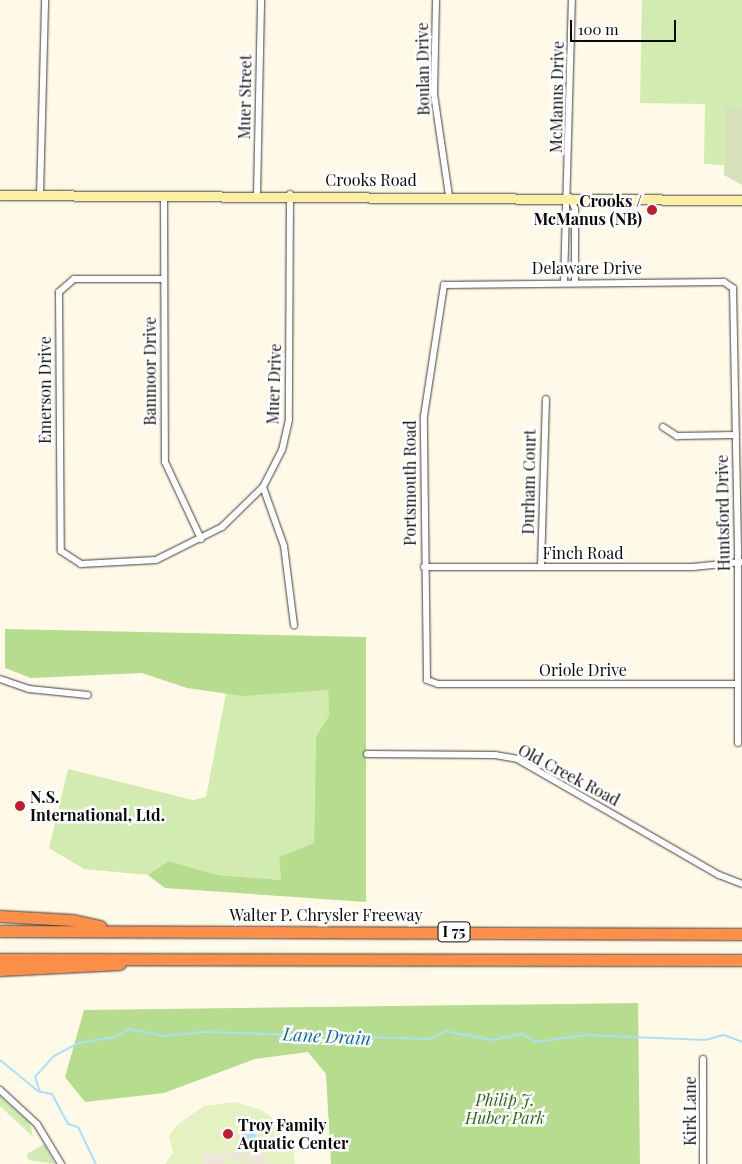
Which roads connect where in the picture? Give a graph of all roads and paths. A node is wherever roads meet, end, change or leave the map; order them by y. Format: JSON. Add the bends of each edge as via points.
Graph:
{"nodes":[{"id":1,"x":45,"y":0,"type":"edge"},
{"id":2,"x":261,"y":0,"type":"edge"},
{"id":3,"x":436,"y":0,"type":"edge"},
{"id":4,"x":572,"y":0,"type":"edge"},
{"id":5,"x":290,"y":194,"type":"junction"},
{"id":6,"x":0,"y":195,"type":"edge"},
{"id":7,"x":40,"y":195,"type":"junction"},
{"id":8,"x":164,"y":195,"type":"junction"},
{"id":9,"x":257,"y":195,"type":"junction"},
{"id":10,"x":449,"y":195,"type":"junction"},
{"id":11,"x":569,"y":195,"type":"junction"},
{"id":12,"x":742,"y":200,"type":"edge"},
{"id":13,"x":164,"y":279,"type":"junction"},
{"id":14,"x":564,"y":282,"type":"junction"},
{"id":15,"x":575,"y":282,"type":"junction"},
{"id":16,"x":444,"y":285,"type":"joint"},
{"id":17,"x":731,"y":285,"type":"joint"},
{"id":18,"x":546,"y":399,"type":"dead end"},
{"id":19,"x":663,"y":427,"type":"dead end"},
{"id":20,"x":736,"y":435,"type":"junction"},
{"id":21,"x":263,"y":487,"type":"junction"},
{"id":22,"x":201,"y":539,"type":"junction"},
{"id":23,"x":740,"y":562,"type":"edge"},
{"id":24,"x":102,"y":564,"type":"joint"},
{"id":25,"x":424,"y":567,"type":"junction"},
{"id":26,"x":541,"y":567,"type":"junction"},
{"id":27,"x":294,"y":626,"type":"dead end"},
{"id":28,"x":0,"y":679,"type":"edge"},
{"id":29,"x":429,"y":681,"type":"joint"},
{"id":30,"x":738,"y":684,"type":"junction"},
{"id":31,"x":88,"y":694,"type":"dead end"},
{"id":32,"x":738,"y":743,"type":"dead end"},
{"id":33,"x":367,"y":754,"type":"dead end"},
{"id":34,"x":742,"y":884,"type":"edge"},
{"id":35,"x":0,"y":916,"type":"edge"},
{"id":36,"x":119,"y":930,"type":"junction"},
{"id":37,"x":0,"y":931,"type":"edge"},
{"id":38,"x":742,"y":934,"type":"edge"},
{"id":39,"x":0,"y":959,"type":"edge"},
{"id":40,"x":146,"y":960,"type":"junction"},
{"id":41,"x":742,"y":960,"type":"edge"},
{"id":42,"x":0,"y":970,"type":"edge"},
{"id":43,"x":703,"y":1059,"type":"dead end"},
{"id":44,"x":0,"y":1090,"type":"edge"},
{"id":45,"x":61,"y":1164,"type":"edge"},
{"id":46,"x":704,"y":1164,"type":"edge"}],
"edges":[{"from":1,"to":7,"type":"street"},
{"from":2,"to":9,"type":"street","name":"Muer Street"},
{"from":3,"to":10,"type":"street","name":"Boulan Drive","via":[[434,94]]},
{"from":4,"to":11,"type":"street","name":"McManus Drive"},
{"from":5,"to":9,"type":"main road","name":"Crooks Road"},
{"from":5,"to":10,"type":"main road","name":"Crooks Road"},
{"from":5,"to":21,"type":"street","name":"Muer Drive","via":[[289,420],[282,450]]},
{"from":6,"to":7,"type":"main road","name":"Crooks Road"},
{"from":7,"to":8,"type":"main road","name":"Crooks Road"},
{"from":8,"to":9,"type":"main road","name":"Crooks Road"},
{"from":8,"to":13,"type":"street","name":"Banmoor Drive"},
{"from":10,"to":11,"type":"main road","name":"Crooks Road"},
{"from":11,"to":12,"type":"main road","name":"Crooks Road"},
{"from":11,"to":14,"type":"street","via":[[564,209]]},
{"from":11,"to":15,"type":"street","via":[[575,210]]},
{"from":13,"to":22,"type":"street","name":"Banmoor Drive","via":[[165,462]]},
{"from":13,"to":24,"type":"street","name":"Emerson Drive","via":[[74,279],[60,292],[60,546],[71,562]]},
{"from":14,"to":15,"type":"street","name":"Delaware Drive"},
{"from":14,"to":16,"type":"street","name":"Delaware Drive"},
{"from":15,"to":17,"type":"street","name":"Delaware Drive"},
{"from":16,"to":25,"type":"street","name":"Portsmouth Road","via":[[424,406]]},
{"from":17,"to":20,"type":"street","name":"Huntsford Drive","via":[[735,295]]},
{"from":18,"to":26,"type":"street","name":"Durham Court"},
{"from":19,"to":20,"type":"street","via":[[677,436]]},
{"from":20,"to":23,"type":"street","name":"Huntsford Drive"},
{"from":21,"to":22,"type":"street","name":"Muer Drive","via":[[231,520]]},
{"from":21,"to":27,"type":"street","via":[[284,546]]},
{"from":22,"to":24,"type":"street","name":"Muer Drive","via":[[149,562]]},
{"from":23,"to":26,"type":"street","name":"Finch Road","via":[[693,567]]},
{"from":23,"to":30,"type":"street","name":"Huntsford Drive"},
{"from":25,"to":26,"type":"street","name":"Finch Road"},
{"from":25,"to":29,"type":"street","name":"Portsmouth Road","via":[[424,674]]},
{"from":28,"to":31,"type":"street","via":[[29,688]]},
{"from":29,"to":30,"type":"street","name":"Oriole Drive"},
{"from":30,"to":32,"type":"street","name":"Huntsford Drive"},
{"from":33,"to":34,"type":"street","name":"Old Creek Road","via":[[495,755],[517,759],[719,875]]},
{"from":35,"to":36,"type":"highway","via":[[72,920]]},
{"from":36,"to":37,"type":"highway","name":"Walter P. Chrysler Freeway","number":"I 75"},
{"from":36,"to":38,"type":"highway","name":"Walter P. Chrysler Freeway","number":"I 75"},
{"from":39,"to":40,"type":"highway","number":"I 75"},
{"from":40,"to":41,"type":"highway","number":"I 75"},
{"from":40,"to":42,"type":"highway","via":[[102,968]]},
{"from":43,"to":46,"type":"street","name":"Kirk Lane"},
{"from":44,"to":45,"type":"street","via":[[37,1124]]}]}
